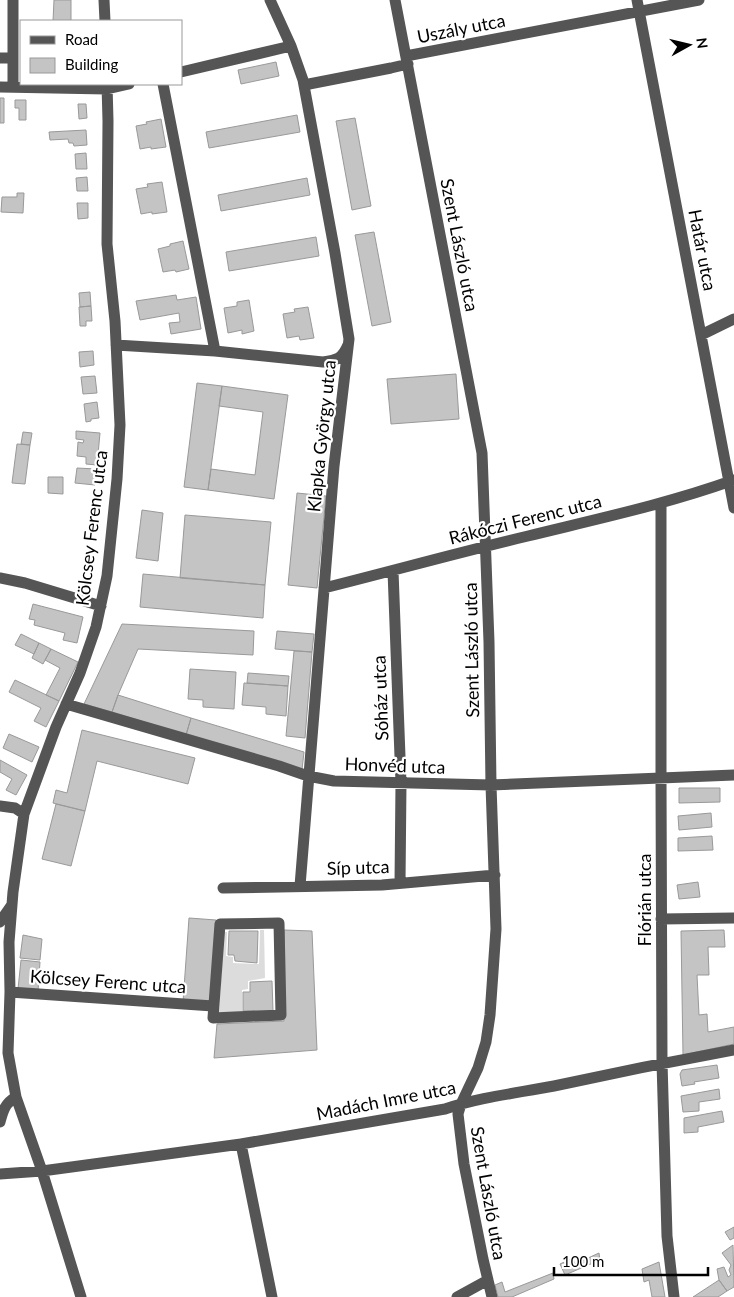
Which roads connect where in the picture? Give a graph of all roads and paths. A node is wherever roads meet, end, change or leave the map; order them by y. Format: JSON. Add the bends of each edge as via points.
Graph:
{"nodes":[{"id":1,"x":13,"y":0,"type":"edge"},
{"id":2,"x":104,"y":0,"type":"edge"},
{"id":3,"x":270,"y":0,"type":"edge"},
{"id":4,"x":395,"y":0,"type":"edge"},
{"id":5,"x":699,"y":0,"type":"edge"},
{"id":6,"x":638,"y":6,"type":"edge"},
{"id":7,"x":104,"y":20,"type":"edge"},
{"id":8,"x":291,"y":46,"type":"junction"},
{"id":9,"x":0,"y":58,"type":"edge"},
{"id":10,"x":13,"y":58,"type":"junction"},
{"id":11,"x":407,"y":60,"type":"junction"},
{"id":12,"x":182,"y":72,"type":"edge"},
{"id":13,"x":163,"y":85,"type":"edge"},
{"id":14,"x":304,"y":85,"type":"junction"},
{"id":15,"x":0,"y":86,"type":"edge"},
{"id":16,"x":107,"y":86,"type":"edge"},
{"id":17,"x":13,"y":87,"type":"junction"},
{"id":18,"x":734,"y":319,"type":"edge"},
{"id":19,"x":702,"y":335,"type":"junction"},
{"id":20,"x":116,"y":345,"type":"junction"},
{"id":21,"x":348,"y":345,"type":"junction"},
{"id":22,"x":215,"y":351,"type":"junction"},
{"id":23,"x":732,"y":481,"type":"edge"},
{"id":24,"x":661,"y":503,"type":"junction"},
{"id":25,"x":734,"y":508,"type":"edge"},
{"id":26,"x":486,"y":546,"type":"junction"},
{"id":27,"x":393,"y":571,"type":"junction"},
{"id":28,"x":0,"y":578,"type":"edge"},
{"id":29,"x":324,"y":588,"type":"junction"},
{"id":30,"x":101,"y":606,"type":"junction"},
{"id":31,"x":66,"y":704,"type":"junction"},
{"id":32,"x":734,"y":775,"type":"edge"},
{"id":33,"x":308,"y":776,"type":"junction"},
{"id":34,"x":661,"y":779,"type":"junction"},
{"id":35,"x":401,"y":783,"type":"junction"},
{"id":36,"x":491,"y":785,"type":"junction"},
{"id":37,"x":0,"y":806,"type":"edge"},
{"id":38,"x":24,"y":814,"type":"junction"},
{"id":39,"x":495,"y":875,"type":"junction"},
{"id":40,"x":400,"y":883,"type":"junction"},
{"id":41,"x":300,"y":886,"type":"junction"},
{"id":42,"x":223,"y":888,"type":"dead end"},
{"id":43,"x":12,"y":905,"type":"junction"},
{"id":44,"x":734,"y":918,"type":"edge"},
{"id":45,"x":661,"y":920,"type":"junction"},
{"id":46,"x":0,"y":922,"type":"edge"},
{"id":47,"x":10,"y":992,"type":"junction"},
{"id":48,"x":208,"y":1006,"type":"junction"},
{"id":49,"x":4,"y":1021,"type":"edge"},
{"id":50,"x":734,"y":1050,"type":"edge"},
{"id":51,"x":662,"y":1062,"type":"junction"},
{"id":52,"x":16,"y":1097,"type":"junction"},
{"id":53,"x":461,"y":1104,"type":"junction"},
{"id":54,"x":0,"y":1122,"type":"edge"},
{"id":55,"x":240,"y":1144,"type":"junction"},
{"id":56,"x":42,"y":1171,"type":"junction"},
{"id":57,"x":0,"y":1174,"type":"edge"},
{"id":58,"x":488,"y":1280,"type":"junction"},
{"id":59,"x":81,"y":1297,"type":"edge"},
{"id":60,"x":272,"y":1297,"type":"edge"},
{"id":61,"x":458,"y":1297,"type":"edge"},
{"id":62,"x":492,"y":1297,"type":"edge"},
{"id":63,"x":674,"y":1297,"type":"edge"}],
"edges":[{"from":1,"to":10,"type":"street"},
{"from":2,"to":7,"type":"street"},
{"from":3,"to":8,"type":"street","name":"Klapka György utca"},
{"from":4,"to":11,"type":"street","name":"Szent László utca"},
{"from":5,"to":6,"type":"street","name":"Uszály utca"},
{"from":6,"to":11,"type":"street","name":"Uszály utca"},
{"from":6,"to":19,"type":"street","name":"Határ utca"},
{"from":8,"to":12,"type":"street"},
{"from":8,"to":14,"type":"street","name":"Klapka György utca"},
{"from":9,"to":10,"type":"street"},
{"from":10,"to":17,"type":"street"},
{"from":11,"to":14,"type":"street","name":"Uszály utca","via":[[391,68]]},
{"from":11,"to":26,"type":"street","name":"Szent László utca","via":[[482,453]]},
{"from":13,"to":22,"type":"street"},
{"from":14,"to":21,"type":"street","name":"Klapka György utca","via":[[335,253]]},
{"from":15,"to":17,"type":"street"},
{"from":16,"to":17,"type":"street"},
{"from":16,"to":20,"type":"street","name":"Kölcsey Ferenc utca","via":[[107,244]]},
{"from":18,"to":19,"type":"street"},
{"from":19,"to":23,"type":"street","name":"Határ utca"},
{"from":20,"to":22,"type":"street"},
{"from":20,"to":30,"type":"street","name":"Kölcsey Ferenc utca","via":[[120,425],[117,479]]},
{"from":21,"to":22,"type":"street","via":[[336,360],[323,362]]},
{"from":21,"to":29,"type":"street","name":"Klapka György utca"},
{"from":23,"to":24,"type":"street","name":"Rákóczi Ferenc utca"},
{"from":23,"to":25,"type":"street","name":"Határ utca"},
{"from":24,"to":26,"type":"street","name":"Rákóczi Ferenc utca"},
{"from":24,"to":34,"type":"street","name":"Flórián utca"},
{"from":26,"to":27,"type":"street","name":"Rákóczi Ferenc utca"},
{"from":26,"to":36,"type":"street","name":"Szent László utca"},
{"from":27,"to":29,"type":"street","name":"Rákóczi Ferenc utca"},
{"from":27,"to":35,"type":"street","name":"Sóház utca"},
{"from":28,"to":30,"type":"street"},
{"from":29,"to":33,"type":"street","name":"Klapka György utca"},
{"from":30,"to":31,"type":"street","name":"Kölcsey Ferenc utca","via":[[83,664]]},
{"from":31,"to":33,"type":"street","name":"Honvéd utca"},
{"from":31,"to":38,"type":"street","name":"Kölcsey Ferenc utca"},
{"from":32,"to":34,"type":"street","name":"Honvéd utca"},
{"from":33,"to":35,"type":"street","name":"Honvéd utca","via":[[334,781]]},
{"from":33,"to":41,"type":"street","name":"Klapka György utca"},
{"from":34,"to":36,"type":"street","name":"Honvéd utca"},
{"from":34,"to":45,"type":"street","name":"Flórián utca"},
{"from":35,"to":36,"type":"street","name":"Honvéd utca"},
{"from":35,"to":40,"type":"street","name":"Sóház utca"},
{"from":36,"to":39,"type":"street","name":"Szent László utca"},
{"from":37,"to":38,"type":"street","via":[[14,808]]},
{"from":38,"to":43,"type":"street","name":"Kölcsey Ferenc utca"},
{"from":39,"to":40,"type":"street","name":"Síp utca"},
{"from":39,"to":53,"type":"street","name":"Szent László utca","via":[[496,928],[486,1042]]},
{"from":40,"to":41,"type":"street","name":"Síp utca"},
{"from":41,"to":42,"type":"street","name":"Síp utca"},
{"from":43,"to":46,"type":"street"},
{"from":43,"to":47,"type":"street","name":"Kölcsey Ferenc utca"},
{"from":44,"to":45,"type":"street"},
{"from":45,"to":51,"type":"street","name":"Flórián utca"},
{"from":47,"to":48,"type":"street","name":"Kölcsey Ferenc utca"},
{"from":47,"to":49,"type":"street","name":"Kölcsey Ferenc utca"},
{"from":48,"to":48,"type":"street","via":[[213,1018],[282,1015],[279,923],[220,924]]},
{"from":49,"to":52,"type":"street","name":"Kölcsey Ferenc utca"},
{"from":50,"to":51,"type":"street","name":"Madách Imre utca"},
{"from":51,"to":53,"type":"street","name":"Madách Imre utca"},
{"from":51,"to":63,"type":"street","name":"Flórián utca","via":[[667,1236]]},
{"from":52,"to":54,"type":"street","via":[[5,1106]]},
{"from":52,"to":56,"type":"street","name":"Kölcsey Ferenc utca"},
{"from":53,"to":55,"type":"street","name":"Madách Imre utca"},
{"from":53,"to":58,"type":"street","name":"Szent László utca","via":[[458,1124],[464,1164]]},
{"from":55,"to":56,"type":"street","name":"Madách Imre utca"},
{"from":55,"to":60,"type":"street"},
{"from":56,"to":57,"type":"street"},
{"from":56,"to":59,"type":"street","name":"Kölcsey Ferenc utca"},
{"from":58,"to":61,"type":"street"},
{"from":58,"to":62,"type":"street","name":"Szent László utca"}]}
